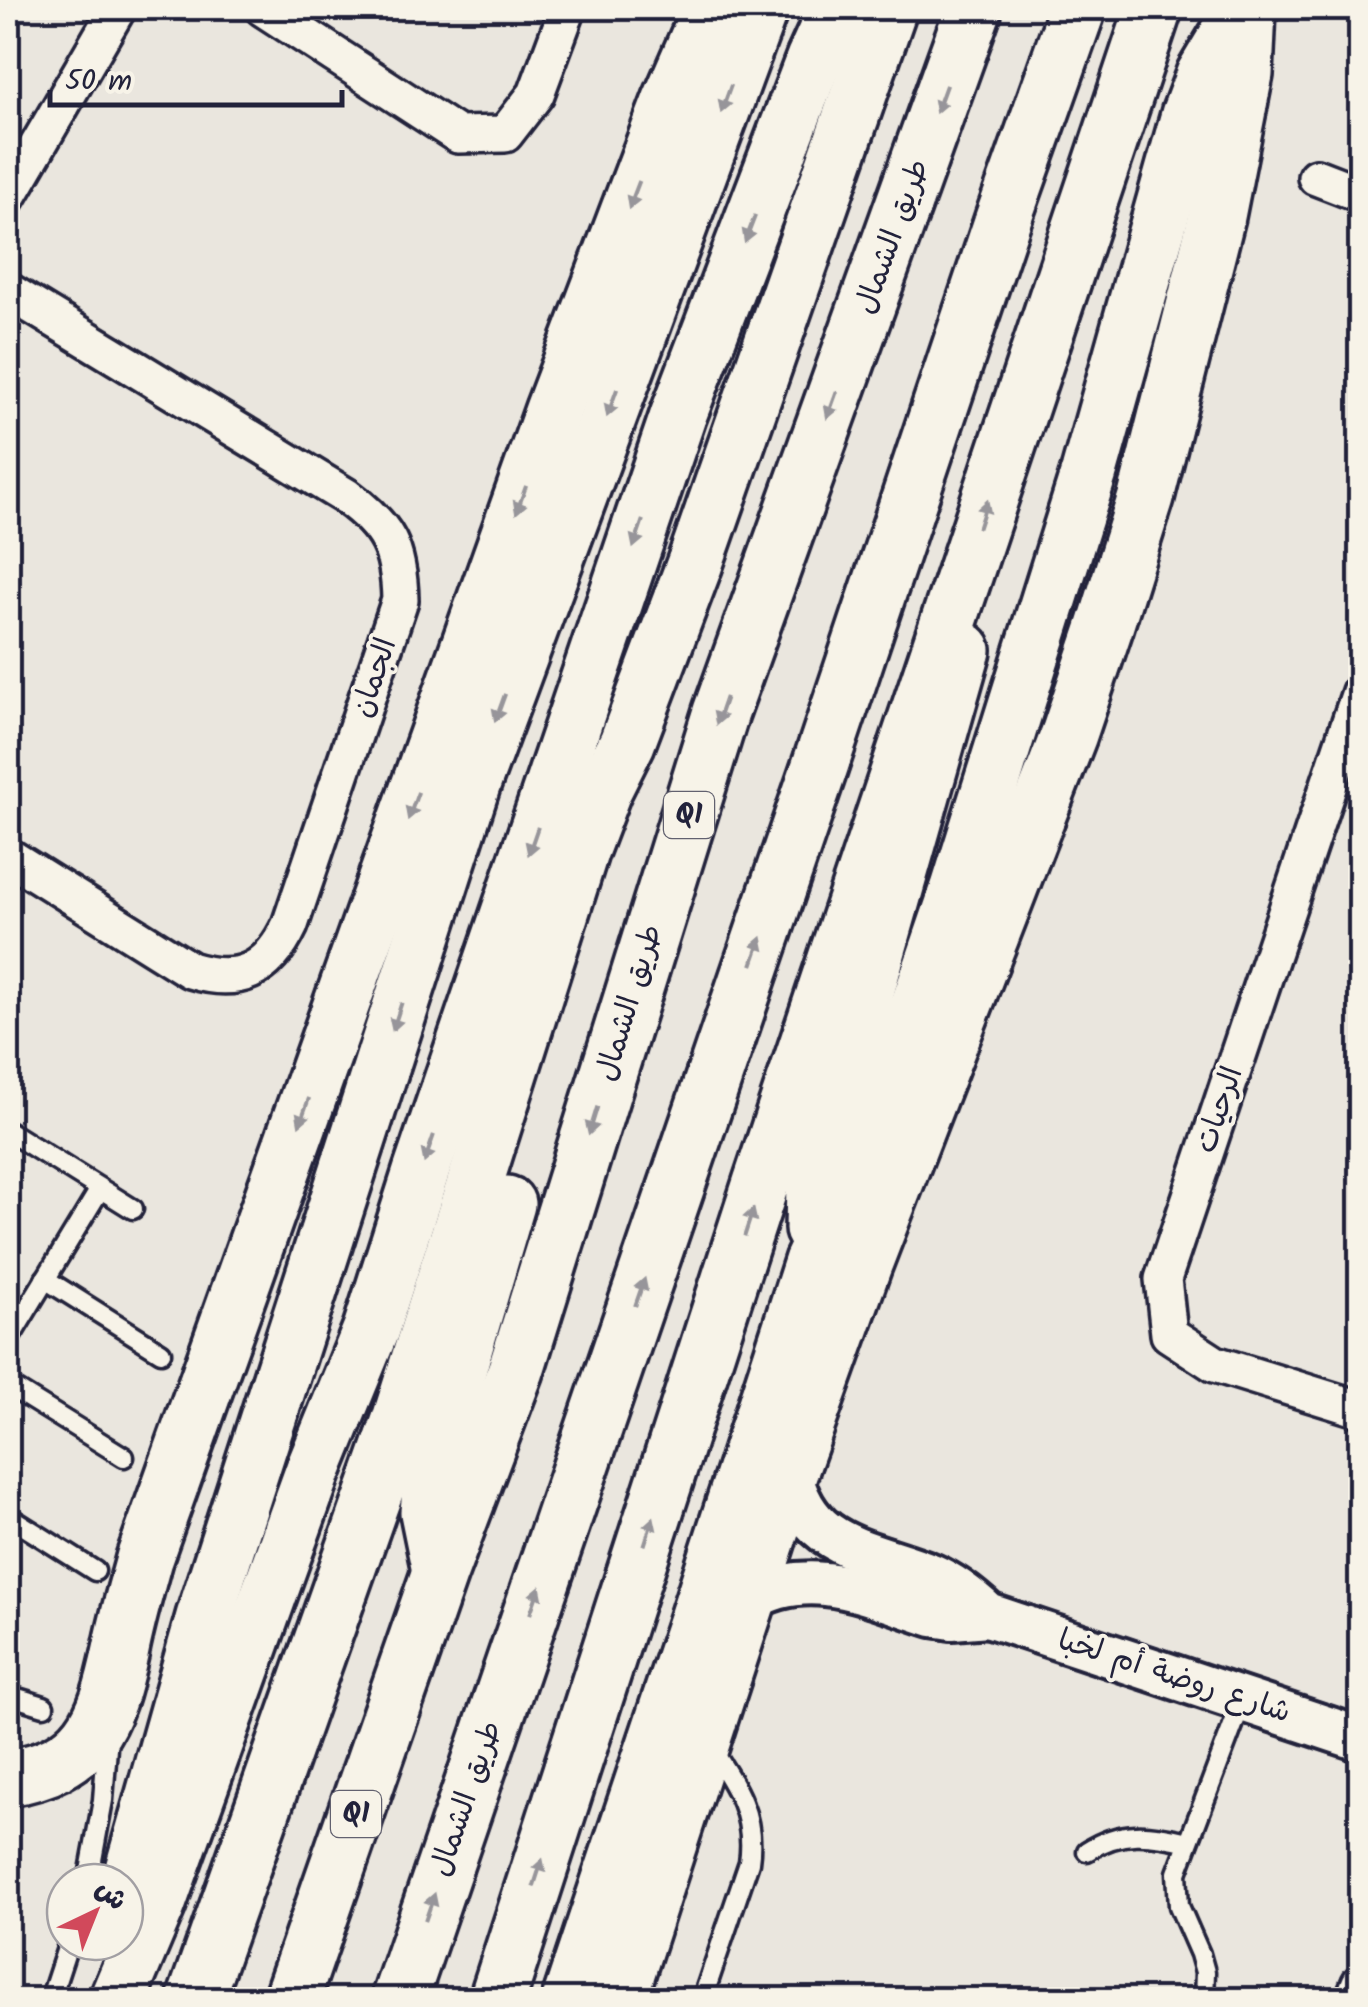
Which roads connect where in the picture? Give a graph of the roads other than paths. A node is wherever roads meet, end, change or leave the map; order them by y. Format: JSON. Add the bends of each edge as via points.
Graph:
{"nodes":[{"id":1,"x":118,"y":8,"type":"edge"},
{"id":2,"x":263,"y":8,"type":"edge"},
{"id":3,"x":568,"y":8,"type":"edge"},
{"id":4,"x":710,"y":8,"type":"edge"},
{"id":5,"x":760,"y":8,"type":"edge"},
{"id":6,"x":837,"y":8,"type":"edge"},
{"id":7,"x":889,"y":8,"type":"edge"},
{"id":8,"x":974,"y":8,"type":"edge"},
{"id":9,"x":1078,"y":8,"type":"edge"},
{"id":10,"x":1154,"y":8,"type":"edge"},
{"id":11,"x":1246,"y":8,"type":"edge"},
{"id":12,"x":1316,"y":177,"type":"dead end"},
{"id":13,"x":1360,"y":194,"type":"edge"},
{"id":14,"x":8,"y":197,"type":"edge"},
{"id":15,"x":8,"y":291,"type":"edge"},
{"id":16,"x":962,"y":578,"type":"junction"},
{"id":17,"x":1360,"y":692,"type":"edge"},
{"id":18,"x":627,"y":742,"type":"junction"},
{"id":19,"x":8,"y":856,"type":"edge"},
{"id":20,"x":8,"y":1130,"type":"edge"},
{"id":21,"x":100,"y":1189,"type":"junction"},
{"id":22,"x":133,"y":1209,"type":"dead end"},
{"id":23,"x":812,"y":1262,"type":"junction"},
{"id":24,"x":45,"y":1280,"type":"junction"},
{"id":25,"x":371,"y":1329,"type":"junction"},
{"id":26,"x":8,"y":1341,"type":"edge"},
{"id":27,"x":161,"y":1352,"type":"dead end"},
{"id":28,"x":8,"y":1386,"type":"edge"},
{"id":29,"x":1360,"y":1408,"type":"edge"},
{"id":30,"x":124,"y":1457,"type":"dead end"},
{"id":31,"x":790,"y":1470,"type":"junction"},
{"id":32,"x":8,"y":1516,"type":"edge"},
{"id":33,"x":95,"y":1571,"type":"dead end"},
{"id":34,"x":440,"y":1572,"type":"junction"},
{"id":35,"x":748,"y":1602,"type":"junction"},
{"id":36,"x":988,"y":1615,"type":"junction"},
{"id":37,"x":311,"y":1672,"type":"junction"},
{"id":38,"x":112,"y":1694,"type":"junction"},
{"id":39,"x":8,"y":1695,"type":"edge"},
{"id":40,"x":1243,"y":1699,"type":"junction"},
{"id":41,"x":44,"y":1706,"type":"dead end"},
{"id":42,"x":705,"y":1738,"type":"junction"},
{"id":43,"x":1360,"y":1740,"type":"edge"},
{"id":44,"x":8,"y":1778,"type":"edge"},
{"id":45,"x":1188,"y":1842,"type":"junction"},
{"id":46,"x":1087,"y":1851,"type":"dead end"},
{"id":47,"x":92,"y":1862,"type":"edge"},
{"id":48,"x":135,"y":1862,"type":"edge"},
{"id":49,"x":62,"y":1962,"type":"edge"},
{"id":50,"x":106,"y":1962,"type":"edge"},
{"id":51,"x":1360,"y":1983,"type":"edge"},
{"id":52,"x":50,"y":2000,"type":"edge"},
{"id":53,"x":96,"y":2000,"type":"edge"},
{"id":54,"x":117,"y":2000,"type":"edge"},
{"id":55,"x":195,"y":2000,"type":"edge"},
{"id":56,"x":291,"y":2000,"type":"edge"},
{"id":57,"x":399,"y":2000,"type":"edge"},
{"id":58,"x":498,"y":2000,"type":"edge"},
{"id":59,"x":570,"y":2000,"type":"edge"},
{"id":60,"x":618,"y":2000,"type":"edge"},
{"id":61,"x":702,"y":2000,"type":"edge"},
{"id":62,"x":1204,"y":2000,"type":"edge"},
{"id":63,"x":1353,"y":2000,"type":"edge"}],
"edges":[{"from":1,"to":14,"type":"street"},
{"from":2,"to":3,"type":"street","via":[[458,135],[505,134],[536,94]]},
{"from":4,"to":38,"type":"highway","one_way":true,"via":[[560,392],[144,1559]]},
{"from":5,"to":48,"type":"highway","one_way":true,"via":[[466,803],[204,1617]]},
{"from":6,"to":25,"type":"highway","one_way":true,"via":[[678,416]]},
{"from":7,"to":18,"type":"highway"},
{"from":8,"to":34,"type":"highway","name":"طريق الشمال","number":"Q1","one_way":true,"via":[[720,712],[516,1370]]},
{"from":57,"to":9,"type":"highway","name":"طريق الشمال","one_way":true},
{"from":16,"to":10,"type":"highway","one_way":true},
{"from":11,"to":23,"type":"highway","via":[[1204,75],[1189,115],[1090,472],[958,888],[874,1130]]},
{"from":11,"to":31,"type":"highway","via":[[1245,74],[1217,216],[1106,626]]},
{"from":12,"to":13,"type":"street"},
{"from":15,"to":19,"type":"street","name":"الجمان","via":[[348,497],[390,540],[400,570],[400,600],[290,925],[262,965],[214,977],[190,970]]},
{"from":16,"to":23,"type":"highway","via":[[962,662],[823,1143]]},
{"from":58,"to":16,"type":"highway","one_way":true},
{"from":17,"to":29,"type":"street","name":"الرحيات","via":[[1163,1280],[1169,1334],[1215,1364]]},
{"from":18,"to":34,"type":"highway","via":[[615,823],[434,1451],[428,1512]]},
{"from":18,"to":37,"type":"highway","via":[[582,850],[400,1422]]},
{"from":20,"to":21,"type":"lane"},
{"from":21,"to":22,"type":"lane"},
{"from":21,"to":24,"type":"lane"},
{"from":23,"to":59,"type":"highway"},
{"from":24,"to":26,"type":"lane"},
{"from":24,"to":27,"type":"lane"},
{"from":25,"to":37,"type":"highway","via":[[364,1424]]},
{"from":25,"to":54,"type":"highway"},
{"from":28,"to":30,"type":"lane"},
{"from":31,"to":35,"type":"highway"},
{"from":31,"to":36,"type":"street","name":"شارع روضة أم لخبا","via":[[804,1510],[833,1539],[930,1575]]},
{"from":32,"to":33,"type":"lane"},
{"from":34,"to":56,"type":"highway","name":"طريق الشمال","number":"Q1"},
{"from":35,"to":36,"type":"street","name":"شارع روضة أم لخبا","via":[[781,1584],[818,1582],[934,1616]]},
{"from":35,"to":42,"type":"highway"},
{"from":36,"to":40,"type":"street","name":"شارع روضة أم لخبا"},
{"from":37,"to":55,"type":"highway"},
{"from":38,"to":44,"type":"highway","via":[[101,1721],[61,1762]]},
{"from":38,"to":47,"type":"lane"},
{"from":39,"to":41,"type":"lane"},
{"from":40,"to":43,"type":"street","name":"شارع روضة أم لخبا"},
{"from":40,"to":45,"type":"lane"},
{"from":42,"to":60,"type":"highway"},
{"from":42,"to":61,"type":"lane","via":[[745,1802],[752,1842]]},
{"from":45,"to":46,"type":"lane","via":[[1135,1833]]},
{"from":45,"to":62,"type":"lane","via":[[1177,1891],[1200,1954]]},
{"from":49,"to":52,"type":"lane"},
{"from":50,"to":53,"type":"highway"},
{"from":51,"to":63,"type":"street"}]}
